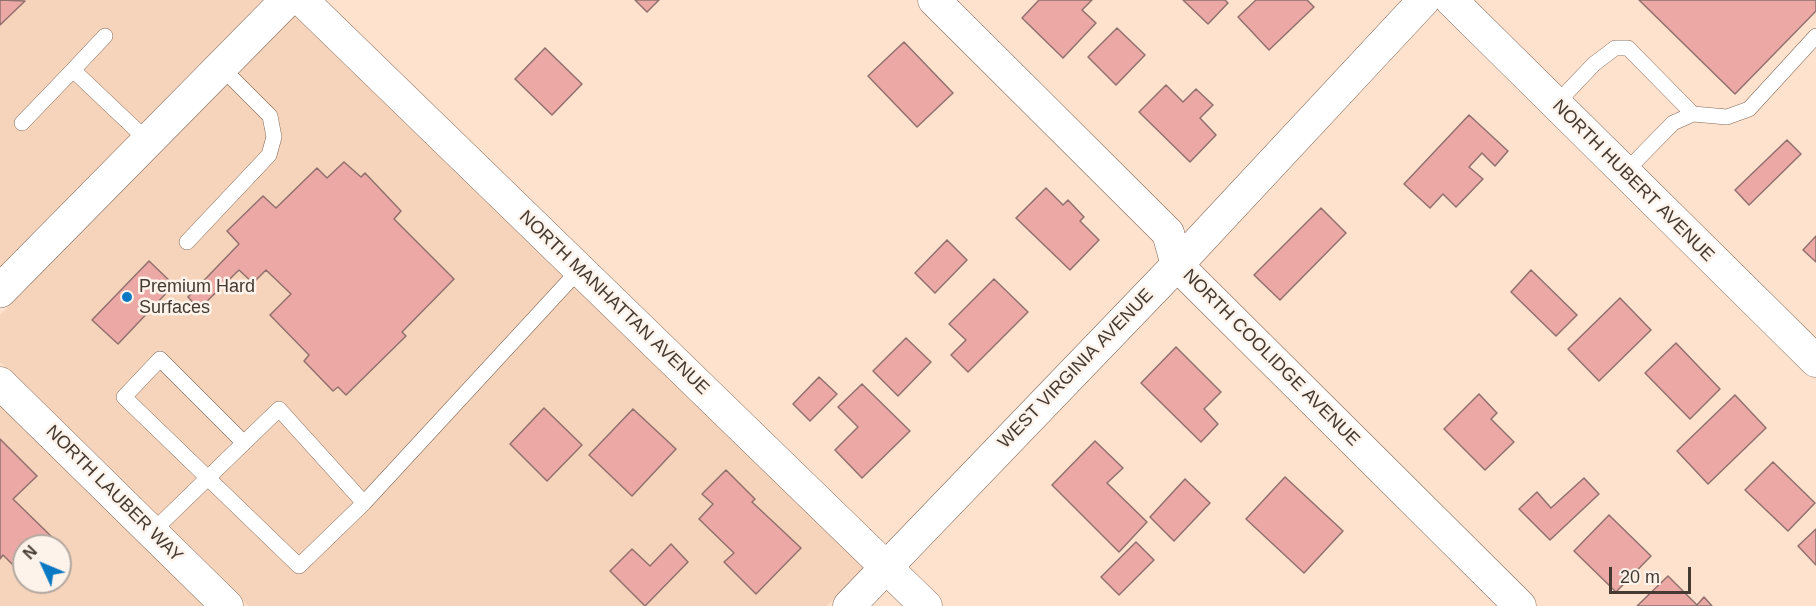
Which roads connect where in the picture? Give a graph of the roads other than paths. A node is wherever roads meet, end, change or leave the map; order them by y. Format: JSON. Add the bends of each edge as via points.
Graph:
{"nodes":[{"id":1,"x":287,"y":0,"type":"edge"},
{"id":2,"x":303,"y":0,"type":"edge"},
{"id":3,"x":934,"y":0,"type":"edge"},
{"id":4,"x":1424,"y":0,"type":"edge"},
{"id":5,"x":1451,"y":0,"type":"edge"},
{"id":6,"x":105,"y":36,"type":"dead end"},
{"id":7,"x":1816,"y":36,"type":"edge"},
{"id":8,"x":221,"y":67,"type":"junction"},
{"id":9,"x":73,"y":70,"type":"junction"},
{"id":10,"x":1556,"y":104,"type":"junction"},
{"id":11,"x":1693,"y":114,"type":"junction"},
{"id":12,"x":22,"y":123,"type":"dead end"},
{"id":13,"x":148,"y":141,"type":"junction"},
{"id":14,"x":1625,"y":172,"type":"junction"},
{"id":15,"x":187,"y":242,"type":"dead end"},
{"id":16,"x":1177,"y":265,"type":"junction"},
{"id":17,"x":580,"y":269,"type":"junction"},
{"id":18,"x":0,"y":290,"type":"edge"},
{"id":19,"x":1816,"y":361,"type":"edge"},
{"id":20,"x":0,"y":383,"type":"edge"},
{"id":21,"x":244,"y":443,"type":"junction"},
{"id":22,"x":208,"y":478,"type":"junction"},
{"id":23,"x":364,"y":503,"type":"junction"},
{"id":24,"x":153,"y":532,"type":"junction"},
{"id":25,"x":886,"y":567,"type":"junction"},
{"id":26,"x":227,"y":606,"type":"edge"},
{"id":27,"x":849,"y":606,"type":"edge"},
{"id":28,"x":926,"y":606,"type":"edge"},
{"id":29,"x":1520,"y":606,"type":"edge"}],
"edges":[{"from":1,"to":8,"type":"street"},
{"from":2,"to":17,"type":"street","name":"NORTH MANHATTAN AVENUE"},
{"from":3,"to":16,"type":"street","name":"NORTH COOLIDGE AVENUE","via":[[1168,233]]},
{"from":4,"to":16,"type":"street","name":"WEST VIRGINIA AVENUE"},
{"from":5,"to":10,"type":"street","name":"NORTH HUBERT AVENUE"},
{"from":6,"to":9,"type":"lane"},
{"from":7,"to":11,"type":"lane","via":[[1749,109],[1727,117]]},
{"from":8,"to":13,"type":"street"},
{"from":8,"to":15,"type":"lane","via":[[270,116],[274,137],[269,155]]},
{"from":9,"to":12,"type":"lane"},
{"from":9,"to":13,"type":"lane"},
{"from":10,"to":11,"type":"lane","via":[[1594,64],[1615,48],[1628,48]]},
{"from":10,"to":14,"type":"street","name":"NORTH HUBERT AVENUE"},
{"from":11,"to":14,"type":"lane","via":[[1673,123]]},
{"from":13,"to":18,"type":"street"},
{"from":14,"to":19,"type":"street","name":"NORTH HUBERT AVENUE"},
{"from":16,"to":25,"type":"street","name":"WEST VIRGINIA AVENUE"},
{"from":16,"to":29,"type":"street","name":"NORTH COOLIDGE AVENUE"},
{"from":17,"to":23,"type":"lane"},
{"from":17,"to":25,"type":"street","name":"NORTH MANHATTAN AVENUE"},
{"from":20,"to":24,"type":"street","name":"NORTH LAUBER WAY"},
{"from":21,"to":22,"type":"lane"},
{"from":21,"to":22,"type":"lane","via":[[160,358],[124,397]]},
{"from":21,"to":23,"type":"lane","via":[[279,409]]},
{"from":22,"to":23,"type":"lane","via":[[298,566]]},
{"from":22,"to":24,"type":"lane"},
{"from":24,"to":26,"type":"street","name":"NORTH LAUBER WAY"},
{"from":25,"to":27,"type":"street","name":"WEST VIRGINIA AVENUE"},
{"from":25,"to":28,"type":"street","name":"NORTH MANHATTAN AVENUE"}]}
